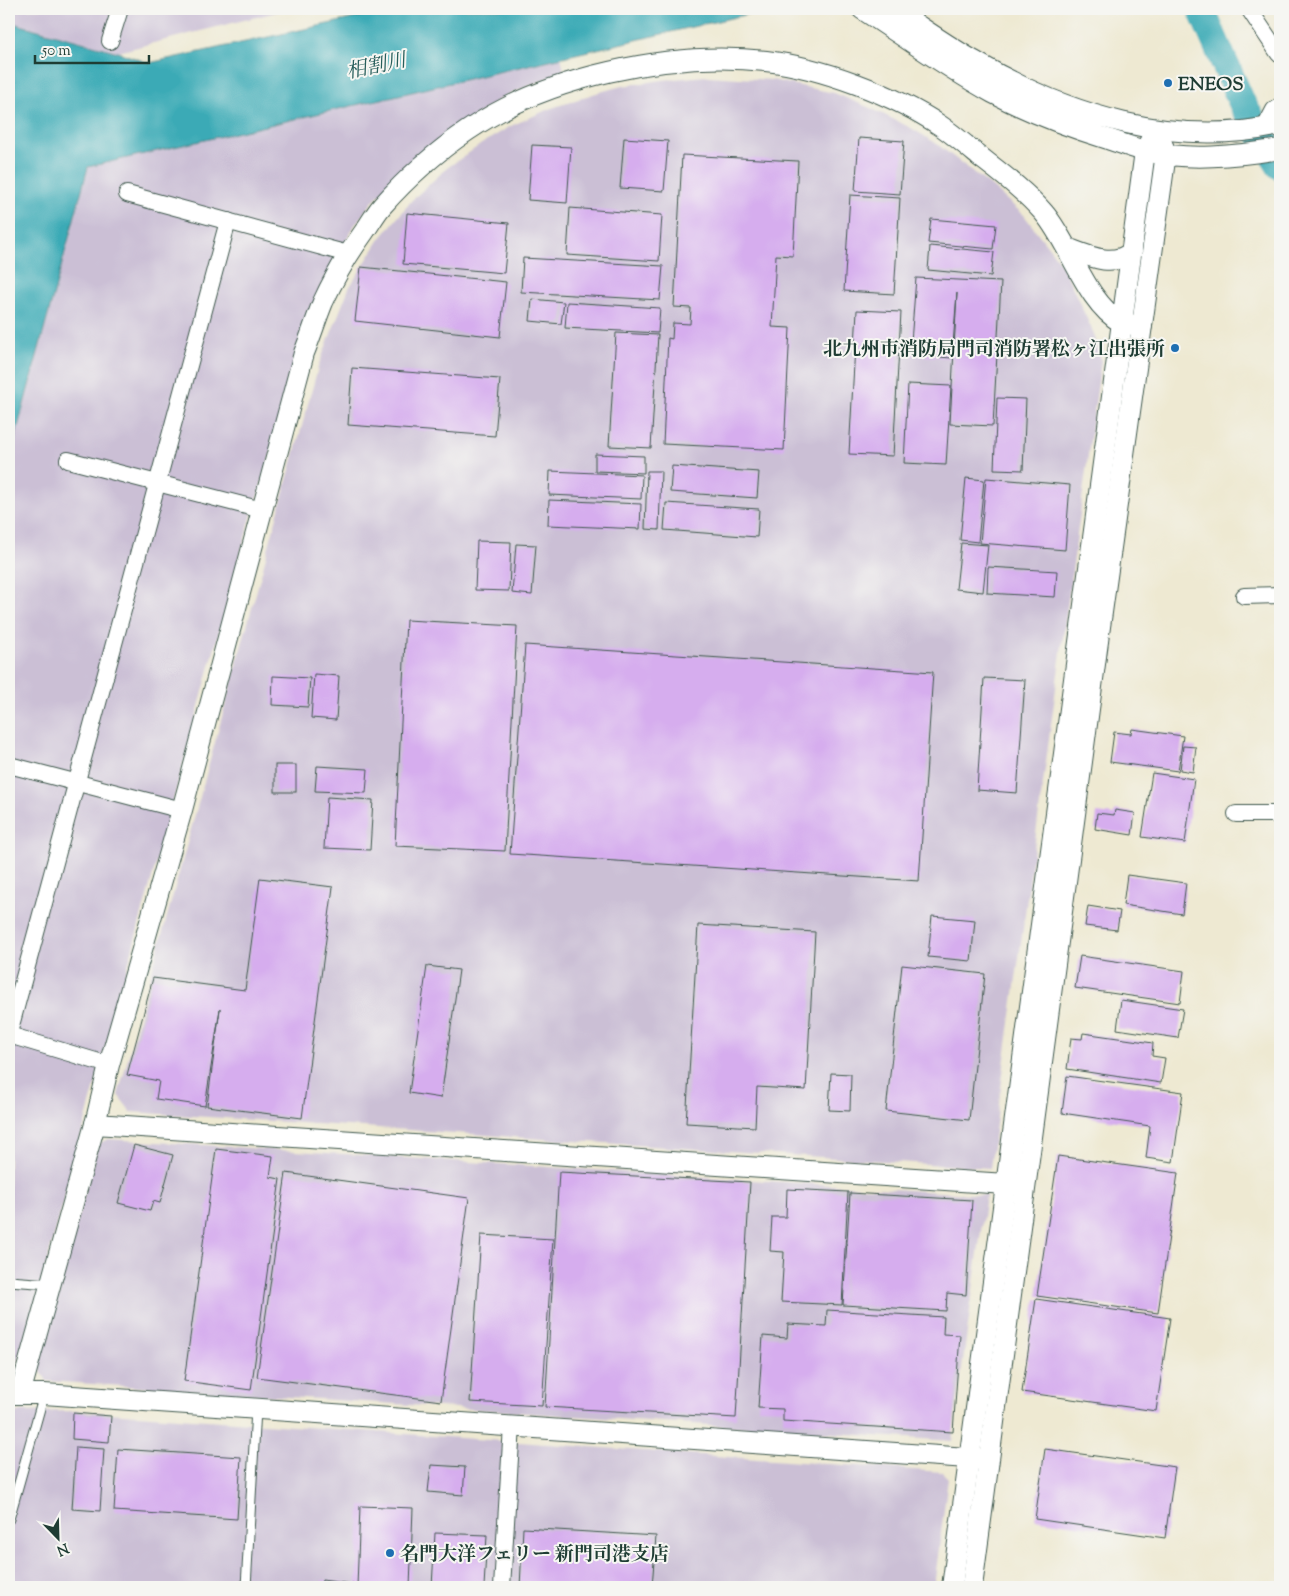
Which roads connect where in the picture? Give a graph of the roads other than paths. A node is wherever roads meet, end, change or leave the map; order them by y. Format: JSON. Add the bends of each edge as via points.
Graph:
{"nodes":[{"id":1,"x":120,"y":9,"type":"edge"},
{"id":2,"x":862,"y":9,"type":"edge"},
{"id":3,"x":893,"y":9,"type":"edge"},
{"id":4,"x":1249,"y":9,"type":"edge"},
{"id":5,"x":110,"y":41,"type":"dead end"},
{"id":6,"x":1280,"y":53,"type":"edge"},
{"id":7,"x":1280,"y":106,"type":"edge"},
{"id":8,"x":1272,"y":127,"type":"edge"},
{"id":9,"x":1156,"y":130,"type":"junction"},
{"id":10,"x":1280,"y":149,"type":"edge"},
{"id":11,"x":1145,"y":151,"type":"junction"},
{"id":12,"x":1166,"y":154,"type":"junction"},
{"id":13,"x":127,"y":194,"type":"dead end"},
{"id":14,"x":228,"y":221,"type":"junction"},
{"id":15,"x":1067,"y":248,"type":"junction"},
{"id":16,"x":1132,"y":251,"type":"junction"},
{"id":17,"x":348,"y":254,"type":"junction"},
{"id":18,"x":1122,"y":323,"type":"junction"},
{"id":19,"x":1142,"y":326,"type":"junction"},
{"id":20,"x":68,"y":460,"type":"dead end"},
{"id":21,"x":158,"y":483,"type":"junction"},
{"id":22,"x":262,"y":510,"type":"junction"},
{"id":23,"x":1280,"y":595,"type":"edge"},
{"id":24,"x":1244,"y":596,"type":"dead end"},
{"id":25,"x":9,"y":765,"type":"edge"},
{"id":26,"x":76,"y":782,"type":"junction"},
{"id":27,"x":182,"y":810,"type":"junction"},
{"id":28,"x":1236,"y":814,"type":"dead end"},
{"id":29,"x":1280,"y":814,"type":"edge"},
{"id":30,"x":9,"y":1034,"type":"edge"},
{"id":31,"x":109,"y":1065,"type":"junction"},
{"id":32,"x":95,"y":1124,"type":"junction"},
{"id":33,"x":1016,"y":1185,"type":"junction"},
{"id":34,"x":9,"y":1281,"type":"edge"},
{"id":35,"x":50,"y":1284,"type":"junction"},
{"id":36,"x":14,"y":1394,"type":"edge"},
{"id":37,"x":44,"y":1394,"type":"junction"},
{"id":38,"x":256,"y":1409,"type":"junction"},
{"id":39,"x":512,"y":1426,"type":"junction"},
{"id":40,"x":980,"y":1458,"type":"junction"},
{"id":41,"x":9,"y":1519,"type":"edge"},
{"id":42,"x":246,"y":1587,"type":"edge"},
{"id":43,"x":502,"y":1587,"type":"edge"},
{"id":44,"x":952,"y":1587,"type":"edge"},
{"id":45,"x":972,"y":1587,"type":"edge"}],
"edges":[{"from":1,"to":5,"type":"street"},
{"from":2,"to":11,"type":"street","via":[[994,93],[1036,114]]},
{"from":3,"to":9,"type":"street","via":[[1014,83],[1090,113]]},
{"from":4,"to":6,"type":"street"},
{"from":7,"to":8,"type":"street","via":[[1274,110]]},
{"from":8,"to":9,"type":"street","via":[[1226,133]]},
{"from":9,"to":11,"type":"street"},
{"from":9,"to":12,"type":"street"},
{"from":10,"to":12,"type":"street","via":[[1207,156]]},
{"from":11,"to":12,"type":"street"},
{"from":11,"to":16,"type":"street"},
{"from":12,"to":19,"type":"street"},
{"from":13,"to":14,"type":"street"},
{"from":14,"to":17,"type":"street"},
{"from":14,"to":21,"type":"street"},
{"from":15,"to":16,"type":"street","via":[[1110,260],[1122,259]]},
{"from":15,"to":17,"type":"street","via":[[1046,214],[1018,186],[940,126],[900,104],[857,84],[814,70],[766,61],[722,59],[674,61],[624,69],[572,81],[517,103],[467,130],[421,166],[380,208]]},
{"from":15,"to":18,"type":"street","via":[[1093,294],[1105,310]]},
{"from":16,"to":18,"type":"street"},
{"from":17,"to":22,"type":"street","via":[[324,301],[304,353]]},
{"from":18,"to":19,"type":"street"},
{"from":18,"to":33,"type":"street"},
{"from":19,"to":33,"type":"street"},
{"from":20,"to":21,"type":"street"},
{"from":21,"to":22,"type":"street"},
{"from":21,"to":26,"type":"street"},
{"from":22,"to":27,"type":"street"},
{"from":23,"to":24,"type":"street"},
{"from":25,"to":26,"type":"street"},
{"from":26,"to":27,"type":"street"},
{"from":26,"to":30,"type":"street"},
{"from":27,"to":31,"type":"street"},
{"from":28,"to":29,"type":"street"},
{"from":30,"to":31,"type":"street"},
{"from":31,"to":32,"type":"street"},
{"from":32,"to":33,"type":"street"},
{"from":32,"to":35,"type":"street"},
{"from":33,"to":40,"type":"street"},
{"from":34,"to":35,"type":"lane"},
{"from":35,"to":36,"type":"street"},
{"from":36,"to":37,"type":"street"},
{"from":37,"to":38,"type":"street"},
{"from":37,"to":41,"type":"lane"},
{"from":38,"to":39,"type":"street"},
{"from":38,"to":42,"type":"lane"},
{"from":39,"to":40,"type":"street"},
{"from":39,"to":43,"type":"street"},
{"from":40,"to":44,"type":"street"},
{"from":40,"to":45,"type":"street"}]}
